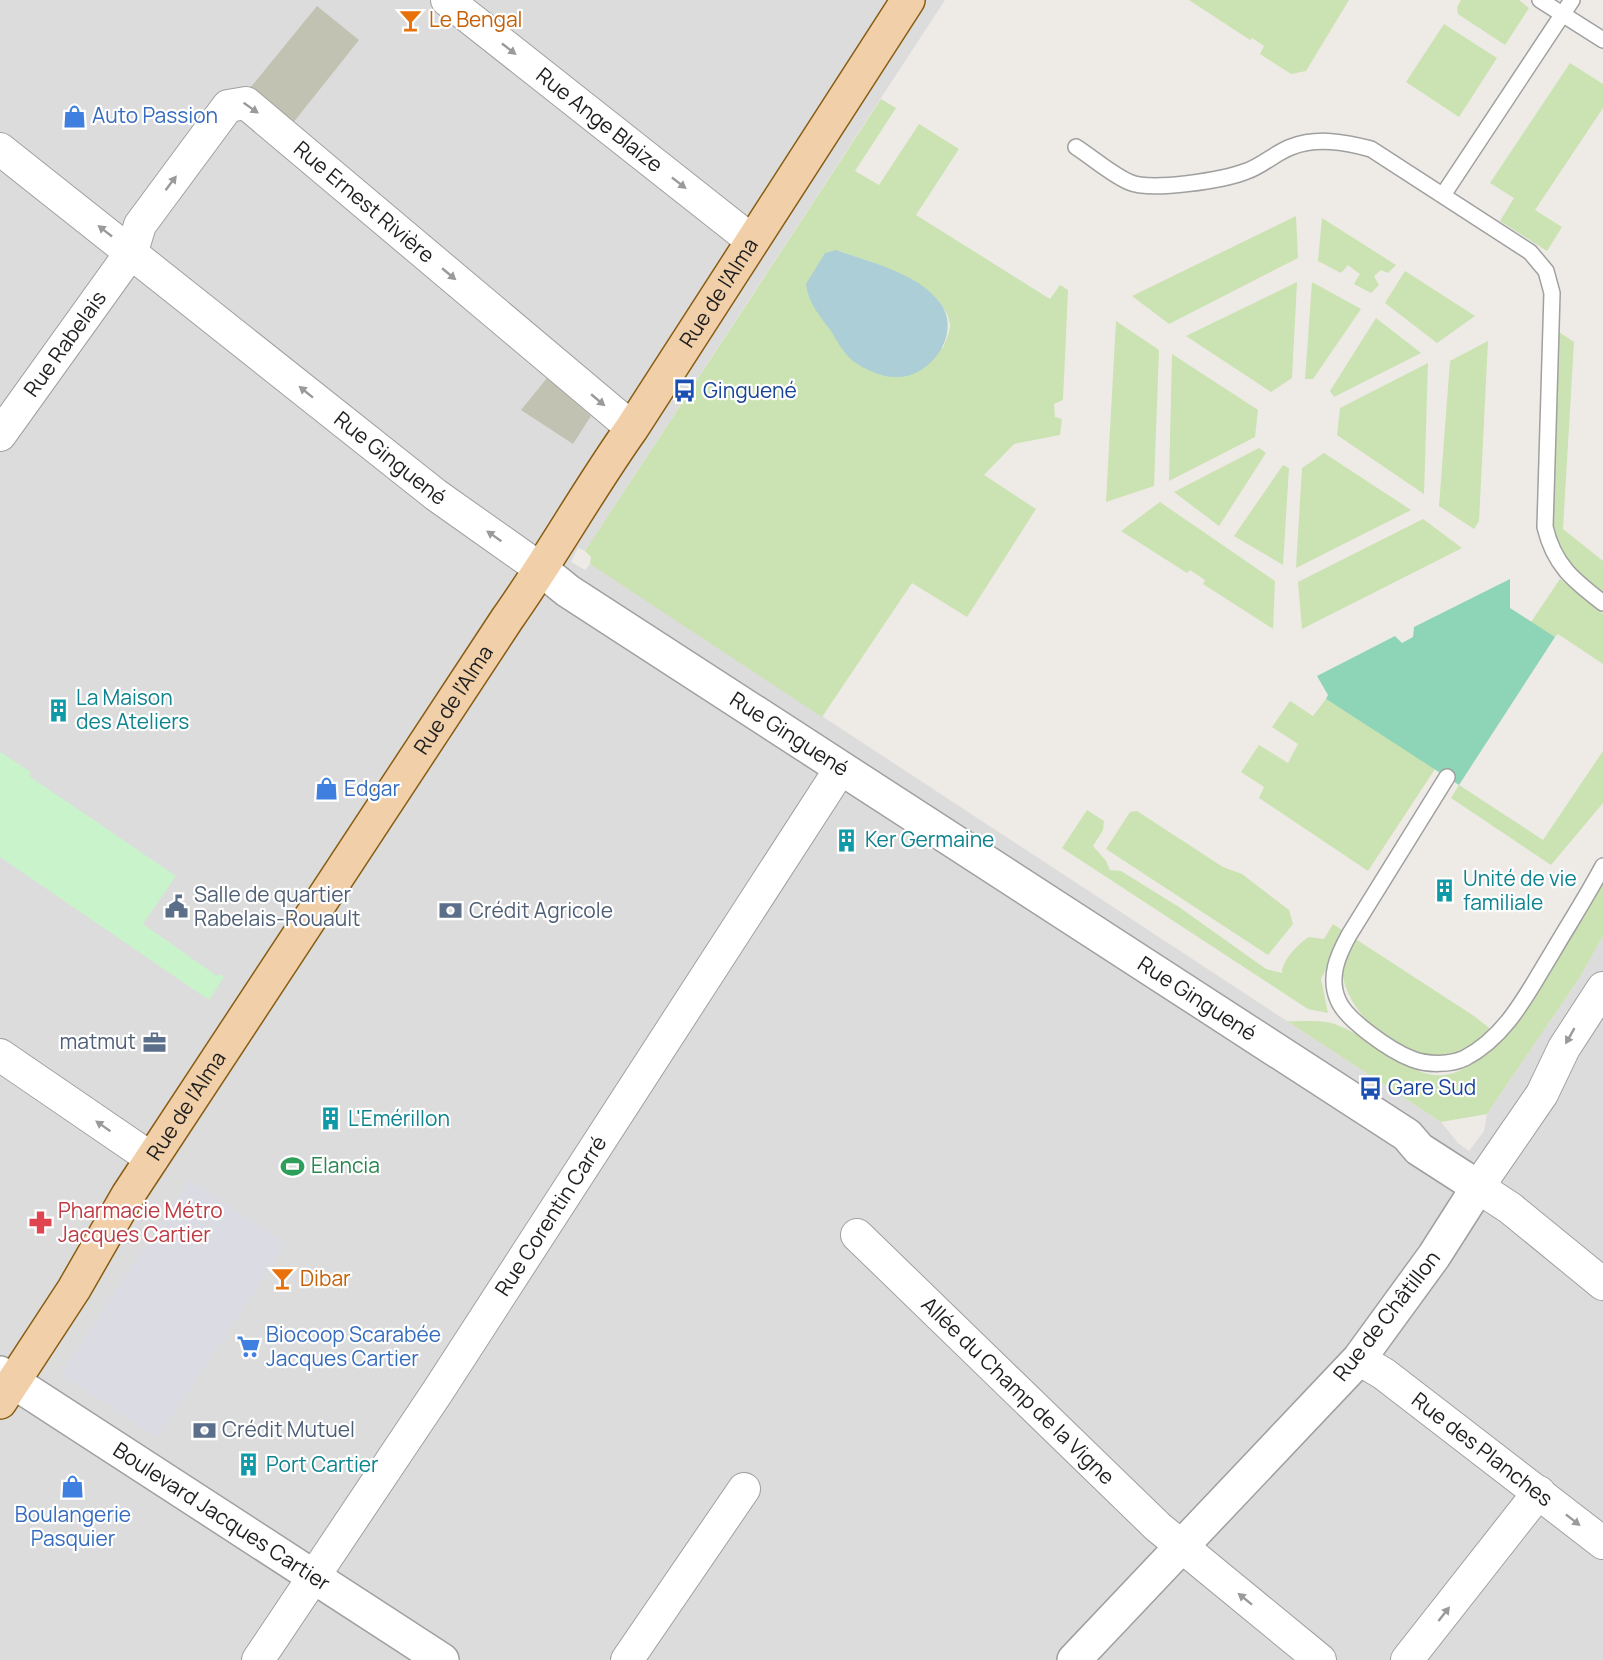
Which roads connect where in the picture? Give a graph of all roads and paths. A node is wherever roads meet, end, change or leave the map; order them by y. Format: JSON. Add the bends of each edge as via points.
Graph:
{"nodes":[{"id":1,"x":447,"y":0,"type":"edge"},
{"id":2,"x":908,"y":0,"type":"edge"},
{"id":3,"x":1540,"y":0,"type":"edge"},
{"id":4,"x":1572,"y":0,"type":"edge"},
{"id":5,"x":1562,"y":15,"type":"junction"},
{"id":6,"x":1603,"y":40,"type":"edge"},
{"id":7,"x":1076,"y":147,"type":"dead end"},
{"id":8,"x":0,"y":149,"type":"edge"},
{"id":9,"x":1443,"y":195,"type":"junction"},
{"id":10,"x":751,"y":240,"type":"junction"},
{"id":11,"x":132,"y":251,"type":"junction"},
{"id":12,"x":632,"y":428,"type":"junction"},
{"id":13,"x":0,"y":435,"type":"edge"},
{"id":14,"x":542,"y":570,"type":"junction"},
{"id":15,"x":1603,"y":603,"type":"edge"},
{"id":16,"x":841,"y":768,"type":"junction"},
{"id":17,"x":1447,"y":777,"type":"dead end"},
{"id":18,"x":1603,"y":866,"type":"edge"},
{"id":19,"x":1603,"y":988,"type":"edge"},
{"id":20,"x":0,"y":1055,"type":"edge"},
{"id":21,"x":152,"y":1159,"type":"junction"},
{"id":22,"x":1478,"y":1187,"type":"junction"},
{"id":23,"x":857,"y":1235,"type":"dead end"},
{"id":24,"x":1603,"y":1284,"type":"edge"},
{"id":25,"x":1359,"y":1359,"type":"junction"},
{"id":26,"x":4,"y":1385,"type":"edge"},
{"id":27,"x":744,"y":1489,"type":"dead end"},
{"id":28,"x":1539,"y":1492,"type":"junction"},
{"id":29,"x":1603,"y":1543,"type":"edge"},
{"id":30,"x":1180,"y":1546,"type":"junction"},
{"id":31,"x":313,"y":1576,"type":"junction"},
{"id":32,"x":258,"y":1660,"type":"edge"},
{"id":33,"x":442,"y":1660,"type":"edge"},
{"id":34,"x":627,"y":1660,"type":"edge"},
{"id":35,"x":1074,"y":1660,"type":"edge"},
{"id":36,"x":1320,"y":1660,"type":"edge"},
{"id":37,"x":1407,"y":1660,"type":"edge"}],
"edges":[{"from":1,"to":10,"type":"street","name":"Rue Ange Blaize","one_way":true},
{"from":2,"to":10,"type":"main road","name":"Rue de l'Alma"},
{"from":3,"to":5,"type":"lane"},
{"from":4,"to":5,"type":"lane"},
{"from":5,"to":6,"type":"lane"},
{"from":5,"to":9,"type":"lane"},
{"from":7,"to":9,"type":"lane","via":[[1130,183],[1148,186],[1218,179],[1248,171],[1291,147],[1320,141],[1345,142],[1371,149]]},
{"from":11,"to":8,"type":"street","name":"Rue Ginguené","one_way":true},
{"from":9,"to":15,"type":"lane","via":[[1530,252],[1546,272],[1552,294],[1545,527],[1555,557],[1578,584]]},
{"from":10,"to":12,"type":"main road","name":"Rue de l'Alma"},
{"from":11,"to":12,"type":"street","name":"Rue Ernest Rivière","one_way":true,"via":[[140,225],[228,106],[246,103]]},
{"from":11,"to":13,"type":"street","name":"Rue Rabelais"},
{"from":14,"to":11,"type":"street","name":"Rue Ginguené","one_way":true,"via":[[436,495]]},
{"from":12,"to":14,"type":"main road","name":"Rue de l'Alma"},
{"from":14,"to":16,"type":"street","name":"Rue Ginguené","via":[[568,591]]},
{"from":14,"to":21,"type":"main road","name":"Rue de l'Alma"},
{"from":16,"to":22,"type":"street","name":"Rue Ginguené","via":[[1407,1135],[1419,1149]]},
{"from":16,"to":31,"type":"street","name":"Rue Corentin Carré","via":[[438,1391]]},
{"from":17,"to":18,"type":"lane","via":[[1345,942],[1337,957],[1334,980],[1337,999],[1346,1014],[1412,1059],[1437,1064],[1463,1059],[1503,1029]]},
{"from":19,"to":22,"type":"street","name":"Rue de Châtillon","one_way":true,"via":[[1564,1048],[1542,1094]]},
{"from":21,"to":20,"type":"street","one_way":true},
{"from":21,"to":26,"type":"main road","name":"Rue de l'Alma","via":[[74,1289]]},
{"from":22,"to":24,"type":"street","name":"Rue Ginguené","via":[[1500,1200]]},
{"from":22,"to":25,"type":"street","name":"Rue de Châtillon","via":[[1434,1256]]},
{"from":23,"to":30,"type":"street","name":"Allée du Champ de la Vigne"},
{"from":25,"to":28,"type":"street","name":"Rue des Planches"},
{"from":25,"to":30,"type":"street","name":"Rue de Châtillon"},
{"from":26,"to":31,"type":"street","name":"Boulevard Jacques Cartier"},
{"from":27,"to":34,"type":"street"},
{"from":28,"to":29,"type":"street","name":"Rue des Planches","one_way":true},
{"from":37,"to":28,"type":"street","one_way":true},
{"from":30,"to":35,"type":"street","name":"Rue de Châtillon"},
{"from":36,"to":30,"type":"street","name":"Allée du Champ de la Vigne","one_way":true},
{"from":31,"to":32,"type":"street","name":"Rue Corentin Carré"},
{"from":31,"to":33,"type":"street","name":"Boulevard Jacques Cartier"}]}
